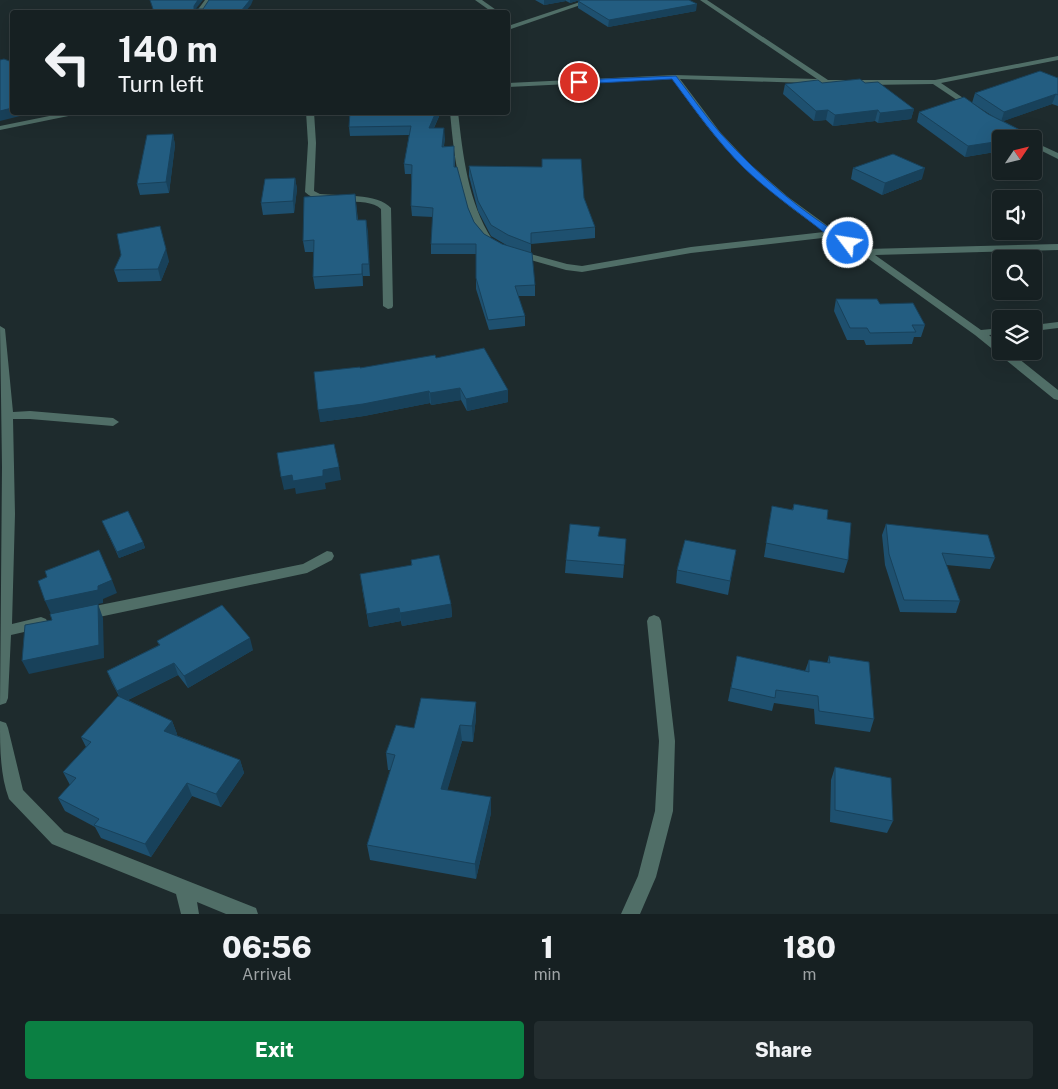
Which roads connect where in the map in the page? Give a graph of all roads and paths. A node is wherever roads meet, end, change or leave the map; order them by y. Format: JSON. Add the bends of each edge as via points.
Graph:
{"nodes":[{"id":1,"x":478,"y":0,"type":"edge"},
{"id":2,"x":592,"y":0,"type":"edge"},
{"id":3,"x":703,"y":0,"type":"edge"},
{"id":4,"x":493,"y":10,"type":"edge"},
{"id":5,"x":510,"y":21,"type":"edge"},
{"id":6,"x":515,"y":25,"type":"junction"},
{"id":7,"x":510,"y":27,"type":"edge"},
{"id":8,"x":1058,"y":58,"type":"edge"},
{"id":9,"x":1041,"y":62,"type":"junction"},
{"id":10,"x":1050,"y":66,"type":"dead end"},
{"id":11,"x":674,"y":77,"type":"junction"},
{"id":12,"x":825,"y":82,"type":"junction"},
{"id":13,"x":935,"y":82,"type":"junction"},
{"id":14,"x":510,"y":85,"type":"edge"},
{"id":15,"x":68,"y":115,"type":"edge"},
{"id":16,"x":310,"y":115,"type":"edge"},
{"id":17,"x":454,"y":115,"type":"edge"},
{"id":18,"x":981,"y":115,"type":"edge"},
{"id":19,"x":0,"y":128,"type":"edge"},
{"id":20,"x":1042,"y":148,"type":"edge"},
{"id":21,"x":1058,"y":156,"type":"edge"},
{"id":22,"x":832,"y":234,"type":"junction"},
{"id":23,"x":494,"y":244,"type":"edge"},
{"id":24,"x":1058,"y":247,"type":"edge"},
{"id":25,"x":507,"y":251,"type":"edge"},
{"id":26,"x":865,"y":252,"type":"junction"},
{"id":27,"x":388,"y":306,"type":"dead end"},
{"id":28,"x":1058,"y":325,"type":"edge"},
{"id":29,"x":1042,"y":327,"type":"edge"},
{"id":30,"x":0,"y":329,"type":"edge"},
{"id":31,"x":992,"y":332,"type":"edge"},
{"id":32,"x":979,"y":334,"type":"junction"},
{"id":33,"x":1058,"y":396,"type":"edge"},
{"id":34,"x":7,"y":416,"type":"junction"},
{"id":35,"x":113,"y":422,"type":"dead end"},
{"id":36,"x":327,"y":556,"type":"dead end"},
{"id":37,"x":73,"y":617,"type":"edge"},
{"id":38,"x":53,"y":621,"type":"edge"},
{"id":39,"x":654,"y":621,"type":"dead end"},
{"id":40,"x":4,"y":631,"type":"junction"},
{"id":41,"x":0,"y":698,"type":"edge"},
{"id":42,"x":0,"y":728,"type":"edge"},
{"id":43,"x":184,"y":888,"type":"junction"},
{"id":44,"x":190,"y":914,"type":"edge"},
{"id":45,"x":250,"y":914,"type":"edge"},
{"id":46,"x":630,"y":914,"type":"edge"}],
"edges":[{"from":1,"to":4,"type":"street"},
{"from":2,"to":6,"type":"street"},
{"from":3,"to":12,"type":"street"},
{"from":5,"to":6,"type":"street"},
{"from":6,"to":7,"type":"street"},
{"from":8,"to":9,"type":"street"},
{"from":9,"to":10,"type":"street"},
{"from":9,"to":13,"type":"street"},
{"from":11,"to":12,"type":"street"},
{"from":11,"to":14,"type":"street"},
{"from":11,"to":22,"type":"street","via":[[717,134],[748,167]]},
{"from":12,"to":13,"type":"street"},
{"from":13,"to":18,"type":"street"},
{"from":15,"to":19,"type":"street"},
{"from":16,"to":27,"type":"street","via":[[309,192],[318,197],[374,201],[386,208]]},
{"from":17,"to":23,"type":"street","via":[[465,180],[478,229]]},
{"from":20,"to":21,"type":"street"},
{"from":22,"to":25,"type":"street","via":[[691,250],[582,268],[566,267]]},
{"from":22,"to":26,"type":"street"},
{"from":24,"to":26,"type":"street"},
{"from":26,"to":32,"type":"street"},
{"from":28,"to":29,"type":"street"},
{"from":30,"to":34,"type":"street"},
{"from":31,"to":32,"type":"street"},
{"from":32,"to":33,"type":"street"},
{"from":34,"to":35,"type":"street"},
{"from":34,"to":40,"type":"street"},
{"from":36,"to":37,"type":"street","via":[[306,568]]},
{"from":38,"to":40,"type":"street"},
{"from":39,"to":46,"type":"street","via":[[668,741],[664,811],[647,877]]},
{"from":40,"to":41,"type":"street"},
{"from":42,"to":43,"type":"street","via":[[15,794],[58,838]]},
{"from":43,"to":44,"type":"street"},
{"from":43,"to":45,"type":"street"}]}
